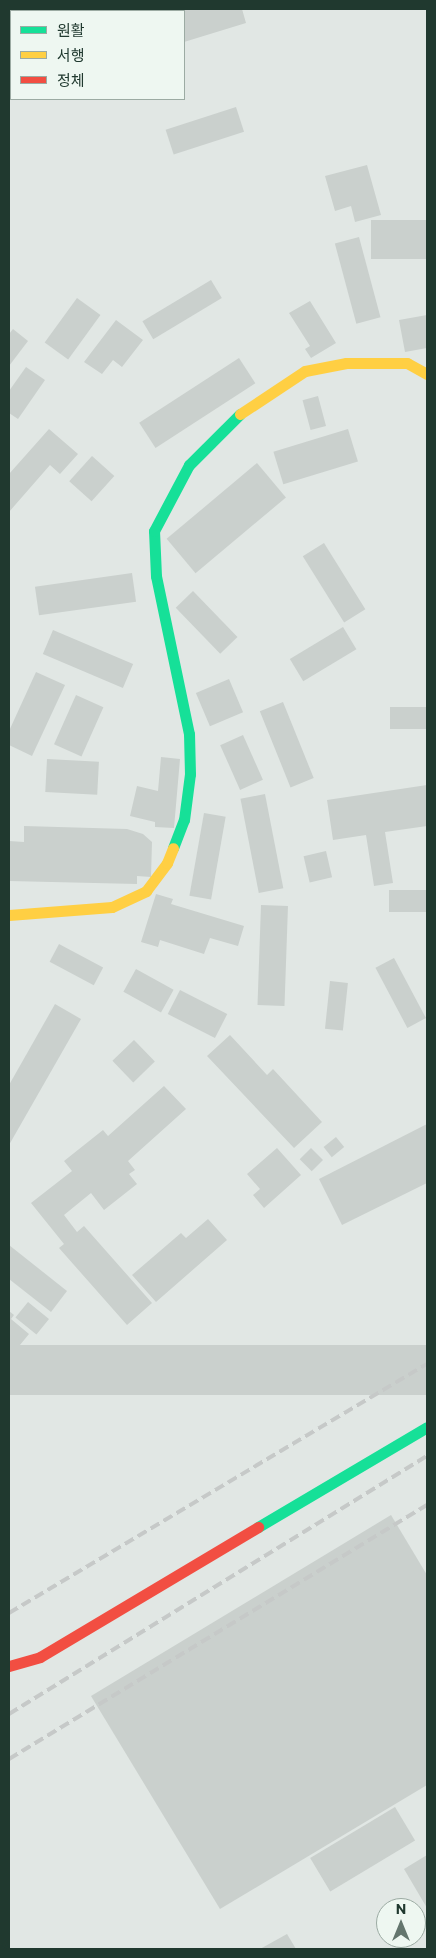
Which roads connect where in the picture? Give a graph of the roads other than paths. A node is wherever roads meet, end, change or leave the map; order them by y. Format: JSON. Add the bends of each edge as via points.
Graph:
{"nodes":[{"id":1,"x":427,"y":374,"type":"edge"},
{"id":2,"x":9,"y":915,"type":"edge"},
{"id":3,"x":427,"y":1427,"type":"edge"},
{"id":4,"x":9,"y":1666,"type":"edge"}],
"edges":[{"from":1,"to":2,"type":"street","via":[[407,363],[346,363],[305,371],[242,412],[189,465],[154,531],[156,576],[189,734],[190,774],[184,820],[174,846],[167,863],[146,891],[112,906]]},
{"from":3,"to":4,"type":"street","via":[[40,1657]]}]}
